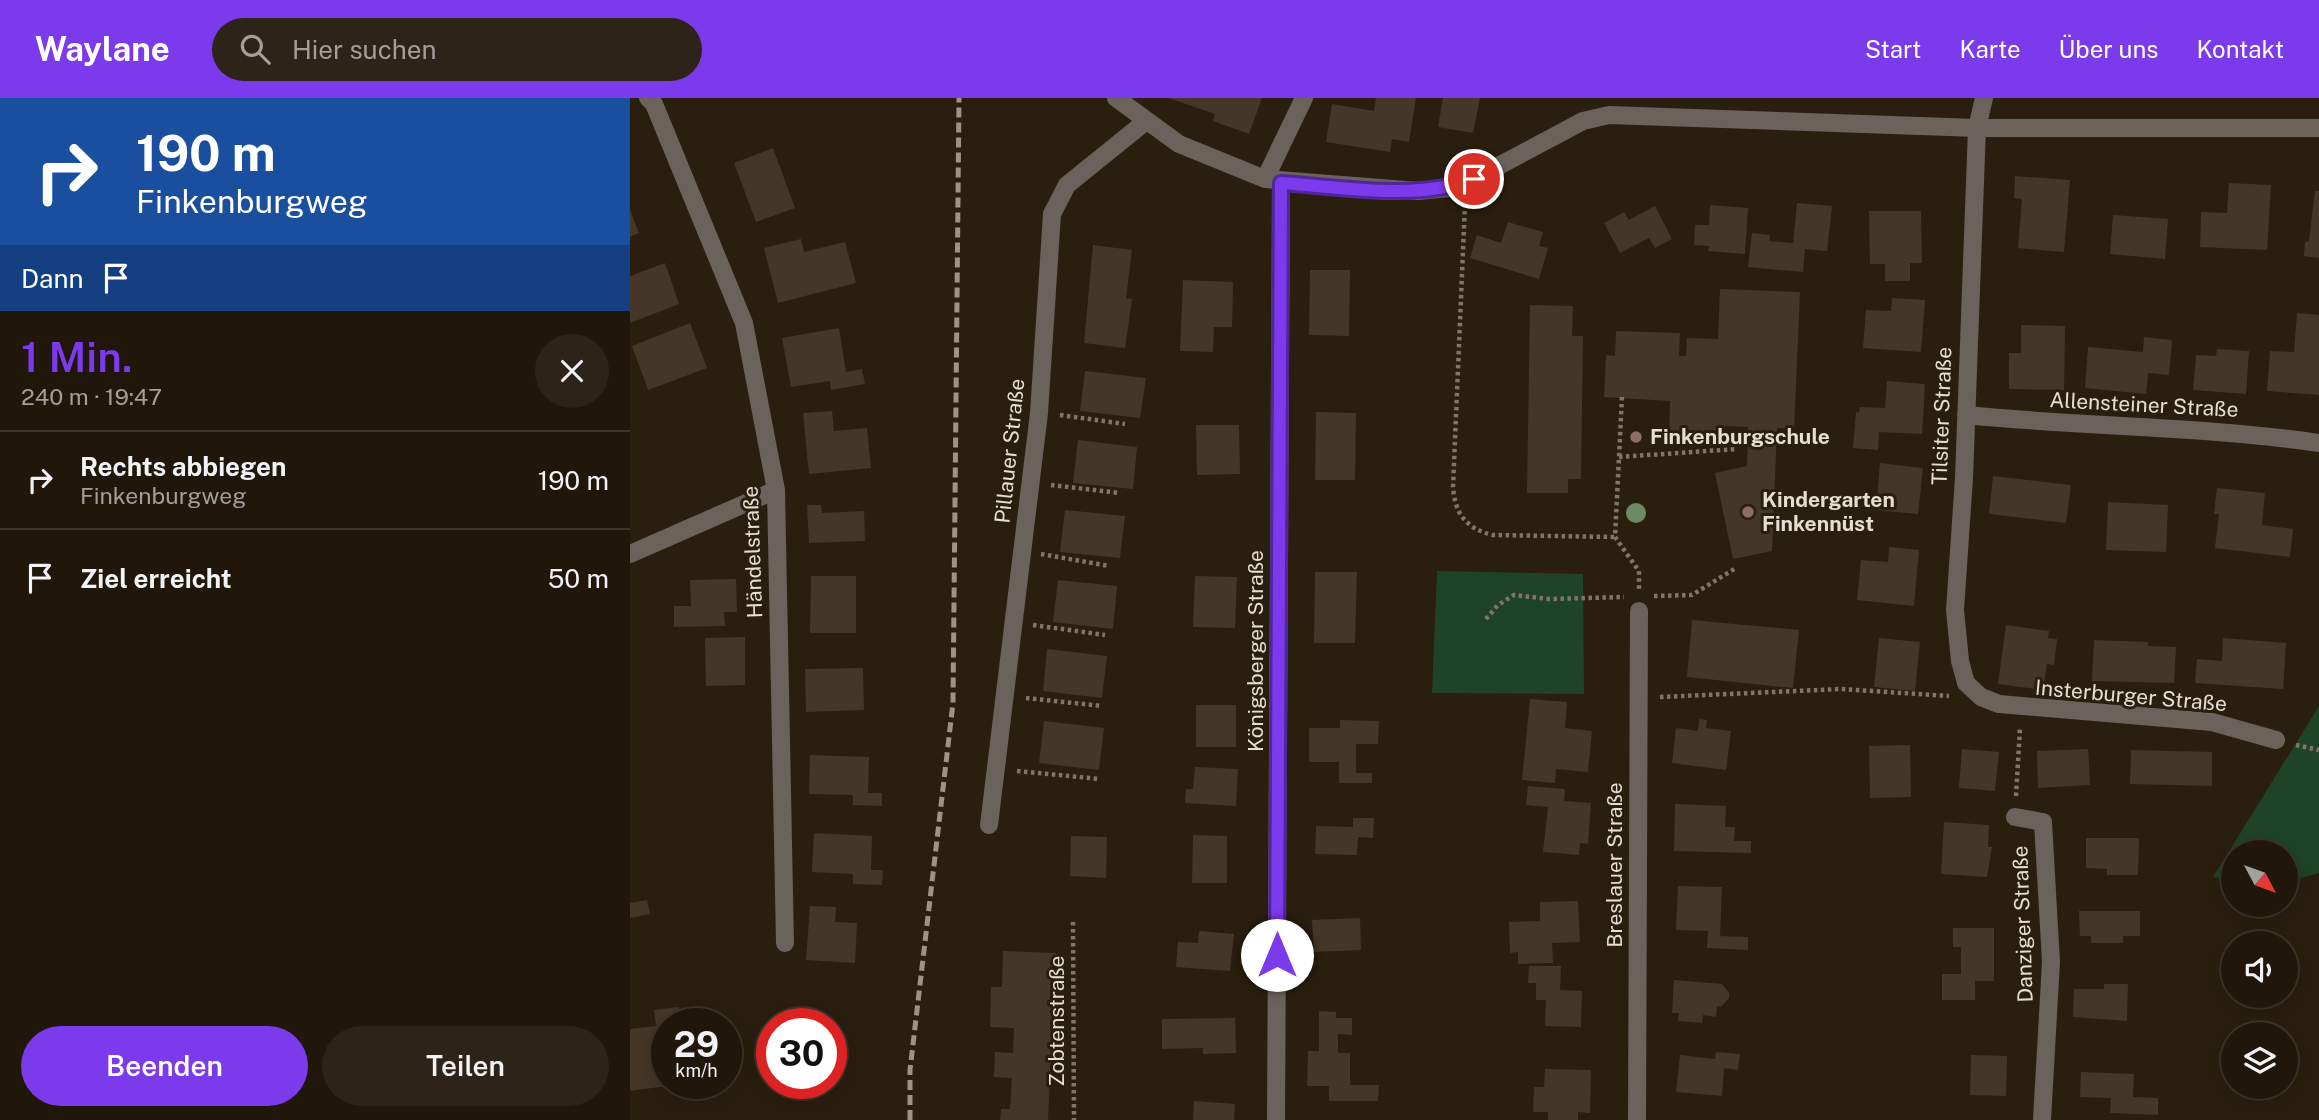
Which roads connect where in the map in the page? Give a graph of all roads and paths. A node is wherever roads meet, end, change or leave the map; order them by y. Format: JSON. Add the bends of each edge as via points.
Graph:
{"nodes":[{"id":1,"x":648,"y":98,"type":"edge"},
{"id":2,"x":1116,"y":98,"type":"edge"},
{"id":3,"x":1304,"y":98,"type":"edge"},
{"id":4,"x":1984,"y":98,"type":"edge"},
{"id":5,"x":1145,"y":122,"type":"junction"},
{"id":6,"x":1977,"y":128,"type":"junction"},
{"id":7,"x":2319,"y":128,"type":"edge"},
{"id":8,"x":1273,"y":181,"type":"junction"},
{"id":9,"x":1466,"y":182,"type":"junction"},
{"id":10,"x":1622,"y":397,"type":"dead end"},
{"id":11,"x":1039,"y":412,"type":"junction"},
{"id":12,"x":1966,"y":415,"type":"junction"},
{"id":13,"x":1125,"y":424,"type":"dead end"},
{"id":14,"x":2319,"y":443,"type":"edge"},
{"id":15,"x":1737,"y":449,"type":"dead end"},
{"id":16,"x":1619,"y":457,"type":"junction"},
{"id":17,"x":1031,"y":483,"type":"junction"},
{"id":18,"x":776,"y":490,"type":"junction"},
{"id":19,"x":1120,"y":493,"type":"dead end"},
{"id":20,"x":1615,"y":537,"type":"junction"},
{"id":21,"x":1022,"y":551,"type":"junction"},
{"id":22,"x":630,"y":554,"type":"edge"},
{"id":23,"x":1109,"y":566,"type":"dead end"},
{"id":24,"x":1736,"y":568,"type":"dead end"},
{"id":25,"x":1639,"y":604,"type":"junction"},
{"id":26,"x":1486,"y":619,"type":"dead end"},
{"id":27,"x":1013,"y":623,"type":"junction"},
{"id":28,"x":1105,"y":635,"type":"dead end"},
{"id":29,"x":1004,"y":696,"type":"junction"},
{"id":30,"x":1981,"y":696,"type":"junction"},
{"id":31,"x":1639,"y":698,"type":"junction"},
{"id":32,"x":1102,"y":706,"type":"dead end"},
{"id":33,"x":2021,"y":708,"type":"junction"},
{"id":34,"x":2276,"y":740,"type":"dead end"},
{"id":35,"x":995,"y":769,"type":"junction"},
{"id":36,"x":1100,"y":779,"type":"dead end"},
{"id":37,"x":2015,"y":817,"type":"joint"},
{"id":38,"x":989,"y":825,"type":"dead end"},
{"id":39,"x":1073,"y":922,"type":"dead end"},
{"id":40,"x":785,"y":943,"type":"dead end"},
{"id":41,"x":1074,"y":1120,"type":"edge"},
{"id":42,"x":1276,"y":1120,"type":"edge"},
{"id":43,"x":1637,"y":1120,"type":"edge"},
{"id":44,"x":2042,"y":1120,"type":"edge"}],
"edges":[{"from":1,"to":18,"type":"street","name":"Händelstraße","via":[[744,323]]},
{"from":2,"to":5,"type":"street"},
{"from":3,"to":8,"type":"street"},
{"from":4,"to":6,"type":"street","name":"Tilsiter Straße"},
{"from":5,"to":8,"type":"street","via":[[1179,144]]},
{"from":5,"to":11,"type":"street","name":"Pillauer Straße","via":[[1067,185],[1052,214]]},
{"from":6,"to":7,"type":"street"},
{"from":6,"to":9,"type":"street","via":[[1609,115],[1583,121]]},
{"from":6,"to":12,"type":"street","name":"Tilsiter Straße"},
{"from":8,"to":9,"type":"street","via":[[1418,191]]},
{"from":8,"to":42,"type":"street","name":"Königsberger Straße"},
{"from":9,"to":20,"type":"path","via":[[1454,504],[1469,525],[1492,535]]},
{"from":10,"to":16,"type":"path"},
{"from":11,"to":13,"type":"path"},
{"from":11,"to":17,"type":"street","name":"Pillauer Straße"},
{"from":12,"to":14,"type":"street","name":"Allensteiner Straße","via":[[2068,426],[2249,433]]},
{"from":12,"to":30,"type":"street","name":"Tilsiter Straße","via":[[1955,610],[1966,683]]},
{"from":15,"to":16,"type":"path"},
{"from":16,"to":20,"type":"path"},
{"from":17,"to":19,"type":"path"},
{"from":17,"to":21,"type":"street","name":"Pillauer Straße"},
{"from":18,"to":22,"type":"street"},
{"from":18,"to":40,"type":"street","name":"Händelstraße"},
{"from":20,"to":25,"type":"path","via":[[1639,571]]},
{"from":21,"to":23,"type":"path"},
{"from":21,"to":27,"type":"street","name":"Pillauer Straße"},
{"from":24,"to":25,"type":"path","via":[[1692,595]]},
{"from":25,"to":26,"type":"path","via":[[1514,595]]},
{"from":25,"to":31,"type":"street","name":"Breslauer Straße"},
{"from":27,"to":28,"type":"path"},
{"from":27,"to":29,"type":"street","name":"Pillauer Straße"},
{"from":29,"to":32,"type":"path"},
{"from":29,"to":35,"type":"street","name":"Pillauer Straße"},
{"from":30,"to":31,"type":"path","via":[[1841,689]]},
{"from":30,"to":33,"type":"street","name":"Insterburger Straße"},
{"from":31,"to":43,"type":"street","name":"Breslauer Straße"},
{"from":33,"to":34,"type":"street","name":"Insterburger Straße","via":[[2212,722]]},
{"from":33,"to":37,"type":"path","name":"Danziger Straße"},
{"from":35,"to":36,"type":"path"},
{"from":35,"to":38,"type":"street","name":"Pillauer Straße"},
{"from":37,"to":44,"type":"street","name":"Danziger Straße","via":[[2043,822],[2051,962]]},
{"from":39,"to":41,"type":"path","name":"Zobtenstraße"}]}
